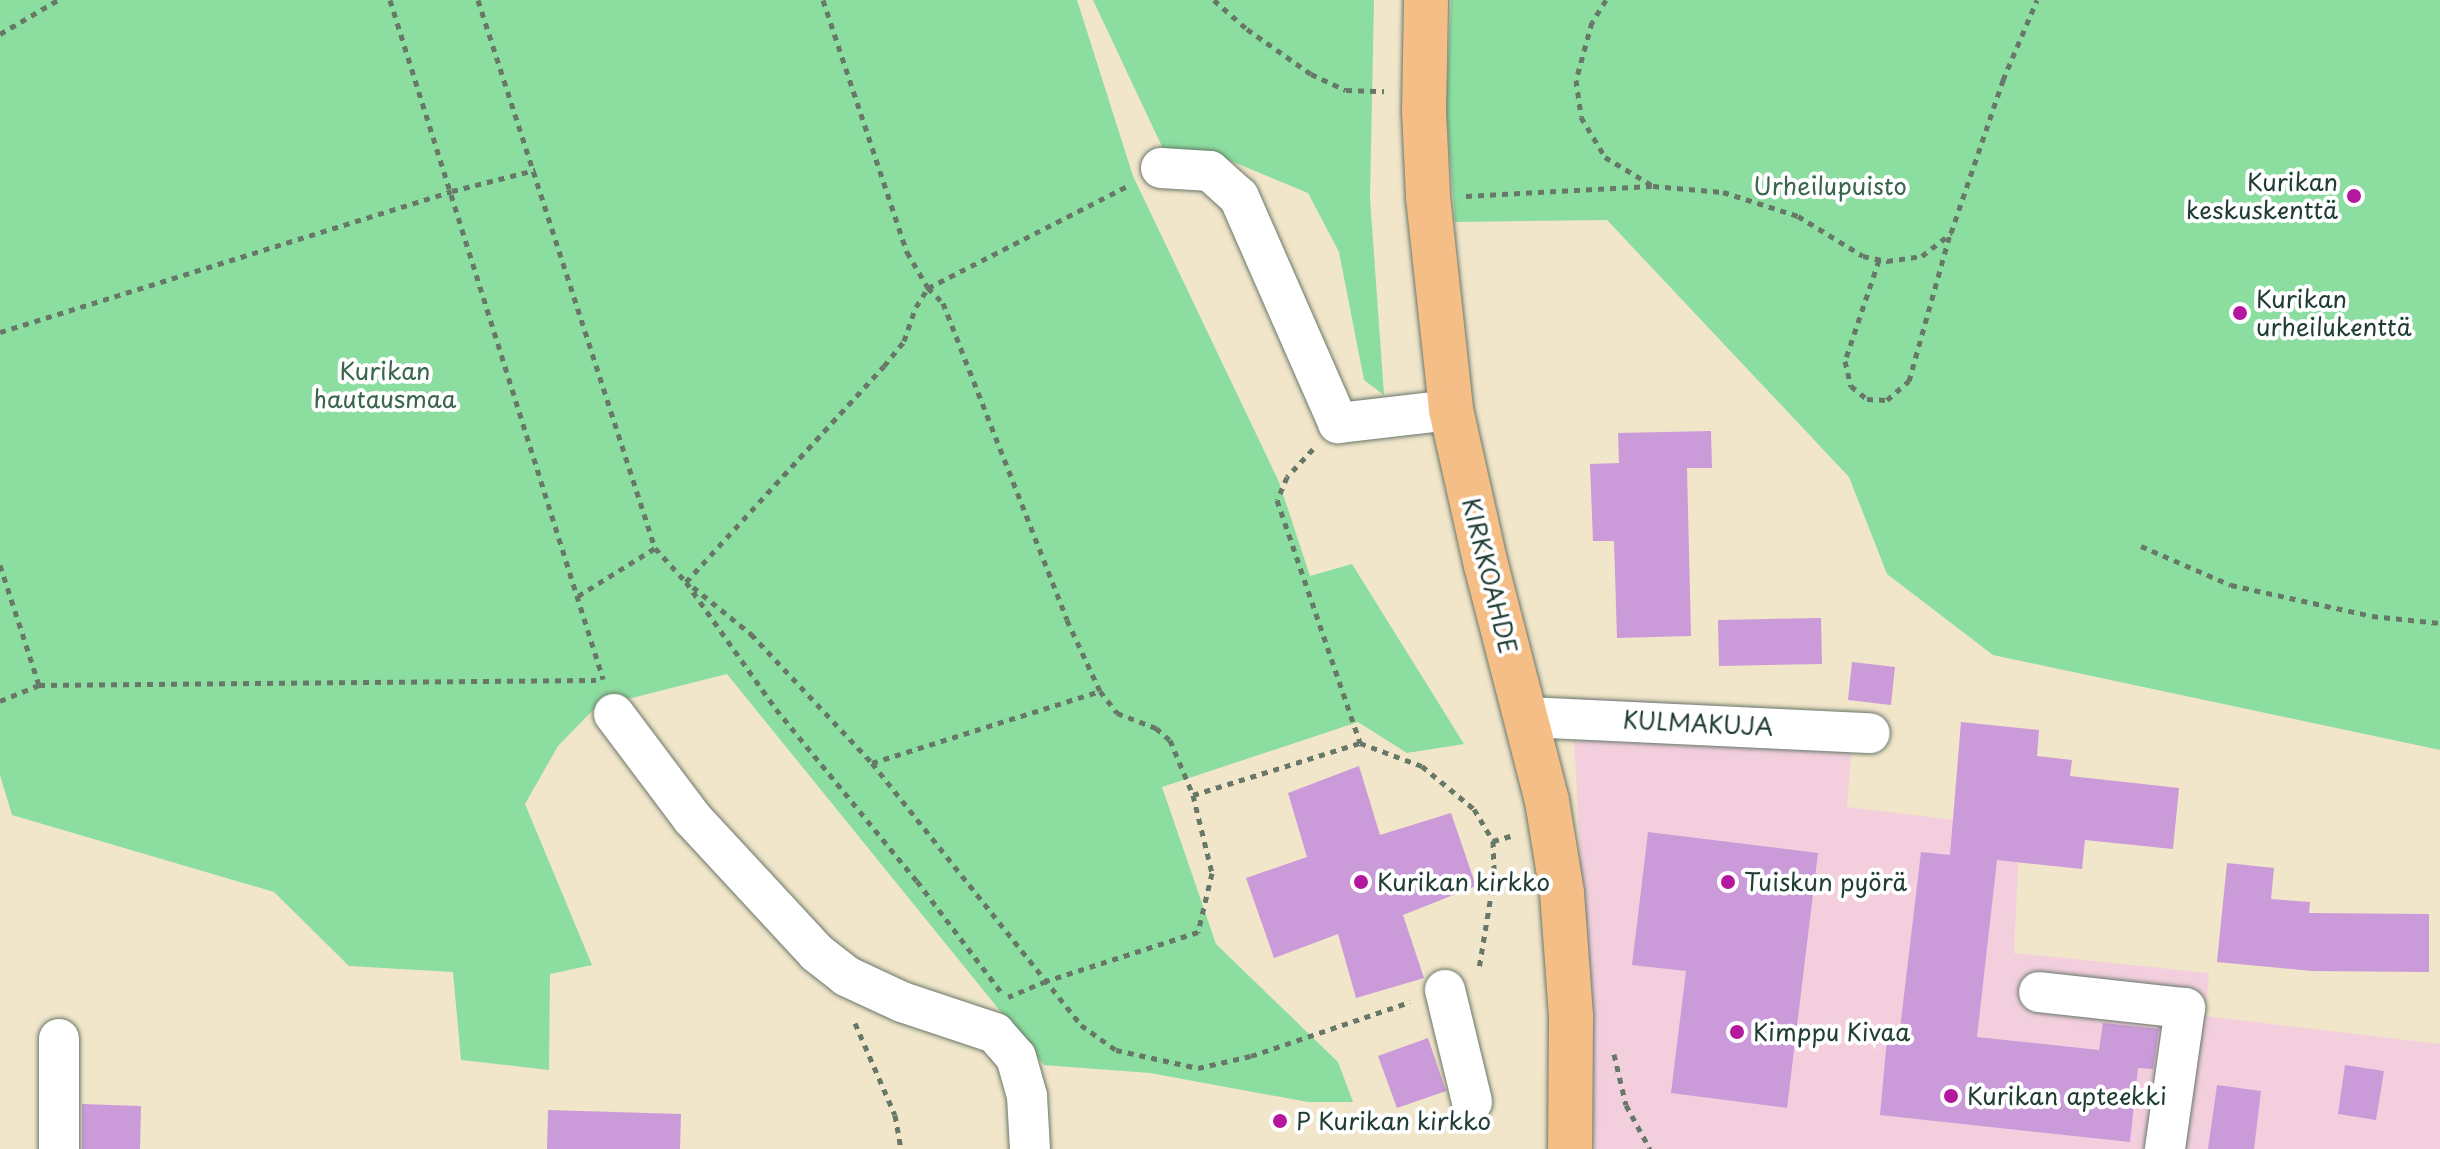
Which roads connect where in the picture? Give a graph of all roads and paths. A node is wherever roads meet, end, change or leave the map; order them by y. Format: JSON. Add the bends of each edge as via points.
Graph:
{"nodes":[{"id":1,"x":58,"y":0,"type":"edge"},
{"id":2,"x":390,"y":0,"type":"edge"},
{"id":3,"x":478,"y":0,"type":"edge"},
{"id":4,"x":823,"y":0,"type":"edge"},
{"id":5,"x":1214,"y":0,"type":"edge"},
{"id":6,"x":1426,"y":0,"type":"edge"},
{"id":7,"x":1606,"y":0,"type":"edge"},
{"id":8,"x":2037,"y":0,"type":"edge"},
{"id":9,"x":0,"y":34,"type":"edge"},
{"id":10,"x":1394,"y":92,"type":"dead end"},
{"id":11,"x":1161,"y":168,"type":"joint"},
{"id":12,"x":535,"y":170,"type":"junction"},
{"id":13,"x":1653,"y":186,"type":"junction"},
{"id":14,"x":452,"y":191,"type":"junction"},
{"id":15,"x":1428,"y":197,"type":"junction"},
{"id":16,"x":1951,"y":233,"type":"junction"},
{"id":17,"x":1879,"y":260,"type":"junction"},
{"id":18,"x":928,"y":288,"type":"junction"},
{"id":19,"x":0,"y":332,"type":"edge"},
{"id":20,"x":1451,"y":410,"type":"junction"},
{"id":21,"x":1338,"y":423,"type":"junction"},
{"id":22,"x":2141,"y":546,"type":"dead end"},
{"id":23,"x":655,"y":548,"type":"junction"},
{"id":24,"x":0,"y":565,"type":"edge"},
{"id":25,"x":686,"y":582,"type":"junction"},
{"id":26,"x":578,"y":596,"type":"junction"},
{"id":27,"x":2440,"y":623,"type":"edge"},
{"id":28,"x":39,"y":685,"type":"junction"},
{"id":29,"x":1100,"y":691,"type":"junction"},
{"id":30,"x":0,"y":701,"type":"edge"},
{"id":31,"x":614,"y":714,"type":"dead end"},
{"id":32,"x":1526,"y":717,"type":"junction"},
{"id":33,"x":1870,"y":733,"type":"dead end"},
{"id":34,"x":1360,"y":743,"type":"junction"},
{"id":35,"x":872,"y":763,"type":"junction"},
{"id":36,"x":1193,"y":795,"type":"junction"},
{"id":37,"x":1521,"y":833,"type":"dead end"},
{"id":38,"x":1493,"y":841,"type":"junction"},
{"id":39,"x":1046,"y":981,"type":"junction"},
{"id":40,"x":1445,"y":990,"type":"junction"},
{"id":41,"x":2039,"y":992,"type":"dead end"},
{"id":42,"x":852,"y":1015,"type":"dead end"},
{"id":43,"x":59,"y":1039,"type":"dead end"},
{"id":44,"x":1472,"y":1102,"type":"dead end"},
{"id":45,"x":59,"y":1149,"type":"edge"},
{"id":46,"x":901,"y":1149,"type":"edge"},
{"id":47,"x":1030,"y":1149,"type":"edge"},
{"id":48,"x":1570,"y":1149,"type":"edge"},
{"id":49,"x":2165,"y":1149,"type":"edge"}],
"edges":[{"from":1,"to":9,"type":"path"},
{"from":2,"to":14,"type":"path"},
{"from":3,"to":12,"type":"path"},
{"from":4,"to":18,"type":"path","via":[[902,239]]},
{"from":5,"to":10,"type":"path","via":[[1311,74],[1346,90]]},
{"from":6,"to":15,"type":"main road","name":"KIRKKOAHDE"},
{"from":7,"to":13,"type":"path","via":[[1592,22],[1576,80],[1581,117],[1605,157]]},
{"from":8,"to":16,"type":"path","via":[[2003,80]]},
{"from":11,"to":18,"type":"path"},
{"from":11,"to":21,"type":"street","via":[[1210,171],[1239,197]]},
{"from":12,"to":14,"type":"path"},
{"from":12,"to":23,"type":"path"},
{"from":13,"to":15,"type":"path"},
{"from":13,"to":17,"type":"path","via":[[1723,192],[1798,216],[1863,256]]},
{"from":14,"to":19,"type":"path"},
{"from":14,"to":26,"type":"path"},
{"from":15,"to":20,"type":"main road","name":"KIRKKOAHDE"},
{"from":16,"to":17,"type":"path","via":[[1922,256]]},
{"from":16,"to":17,"type":"path","via":[[1909,381],[1887,400],[1867,399],[1851,386],[1845,361]]},
{"from":18,"to":25,"type":"path","via":[[904,341],[884,366]]},
{"from":18,"to":29,"type":"path","via":[[943,303]]},
{"from":20,"to":21,"type":"street"},
{"from":20,"to":32,"type":"main road","name":"KIRKKOAHDE"},
{"from":21,"to":34,"type":"path","via":[[1287,477],[1277,500]]},
{"from":22,"to":27,"type":"path","via":[[2231,585],[2372,616]]},
{"from":23,"to":25,"type":"path"},
{"from":23,"to":26,"type":"path"},
{"from":24,"to":28,"type":"path"},
{"from":25,"to":35,"type":"path","via":[[751,634]]},
{"from":25,"to":39,"type":"path","via":[[776,709],[1006,998]]},
{"from":26,"to":28,"type":"path","via":[[603,680]]},
{"from":28,"to":30,"type":"path"},
{"from":29,"to":35,"type":"path"},
{"from":29,"to":36,"type":"path","via":[[1117,713],[1156,728],[1170,740]]},
{"from":31,"to":47,"type":"street","via":[[692,818],[817,953],[846,976],[902,1002],[995,1033],[1016,1057],[1027,1096]]},
{"from":32,"to":33,"type":"street","name":"KULMAKUJA"},
{"from":32,"to":48,"type":"main road","name":"KIRKKOAHDE","via":[[1562,893],[1571,1017]]},
{"from":34,"to":36,"type":"path"},
{"from":34,"to":38,"type":"path","via":[[1422,766],[1474,809]]},
{"from":35,"to":39,"type":"path"},
{"from":36,"to":39,"type":"path","via":[[1212,873],[1198,932]]},
{"from":37,"to":38,"type":"path"},
{"from":38,"to":40,"type":"path","via":[[1494,877],[1477,980]]},
{"from":39,"to":40,"type":"path","via":[[1081,1025],[1116,1050],[1198,1068],[1251,1056]]},
{"from":40,"to":44,"type":"street"},
{"from":41,"to":49,"type":"street","via":[[2185,1008]]},
{"from":42,"to":46,"type":"path","via":[[895,1115]]},
{"from":43,"to":45,"type":"street"}]}
